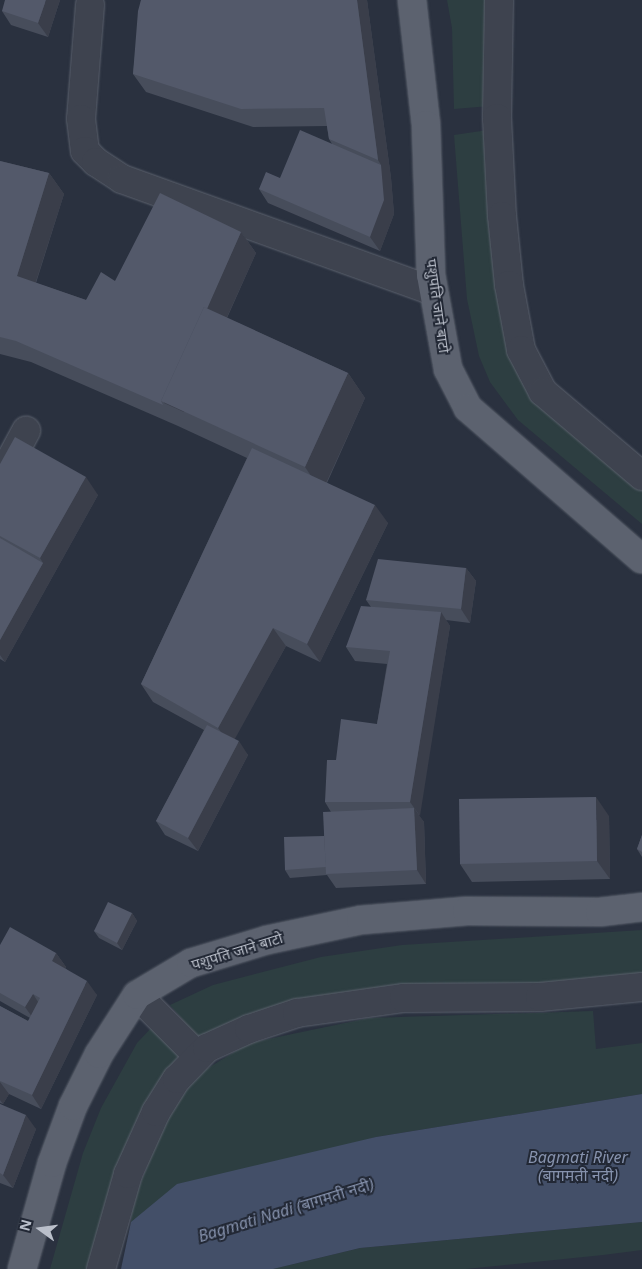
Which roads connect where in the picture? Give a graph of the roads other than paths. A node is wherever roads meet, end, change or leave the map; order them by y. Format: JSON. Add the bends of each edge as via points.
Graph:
{"nodes":[{"id":1,"x":412,"y":0,"type":"edge"},
{"id":2,"x":500,"y":0,"type":"edge"},
{"id":3,"x":90,"y":5,"type":"dead end"},
{"id":4,"x":433,"y":291,"type":"junction"},
{"id":5,"x":26,"y":431,"type":"dead end"},
{"id":6,"x":642,"y":476,"type":"edge"},
{"id":7,"x":0,"y":479,"type":"edge"},
{"id":8,"x":642,"y":559,"type":"edge"},
{"id":9,"x":642,"y":907,"type":"edge"},
{"id":10,"x":642,"y":986,"type":"edge"},
{"id":11,"x":136,"y":995,"type":"junction"},
{"id":12,"x":198,"y":1056,"type":"junction"},
{"id":13,"x":22,"y":1269,"type":"edge"},
{"id":14,"x":101,"y":1269,"type":"edge"}],
"edges":[{"from":1,"to":4,"type":"main road","name":"पशुपति जाने बाटो","via":[[425,115]]},
{"from":2,"to":6,"type":"street","via":[[497,118],[502,216],[508,284],[521,350],[543,392]]},
{"from":3,"to":4,"type":"street","via":[[81,119],[85,151],[96,162],[122,179]]},
{"from":4,"to":8,"type":"main road","name":"पशुपति जाने बाटो","via":[[448,368],[468,408]]},
{"from":5,"to":7,"type":"street"},
{"from":9,"to":11,"type":"main road","name":"पशुपति जाने बाटो","via":[[600,912],[467,911],[361,920],[267,940],[191,963]]},
{"from":10,"to":12,"type":"street","via":[[540,998],[404,998],[297,1013],[249,1029]]},
{"from":11,"to":12,"type":"street"},
{"from":11,"to":13,"type":"main road","name":"पशुपति जाने बाटो","via":[[98,1054],[73,1106],[52,1163]]},
{"from":12,"to":14,"type":"street","via":[[177,1078],[156,1112],[132,1165]]}]}
